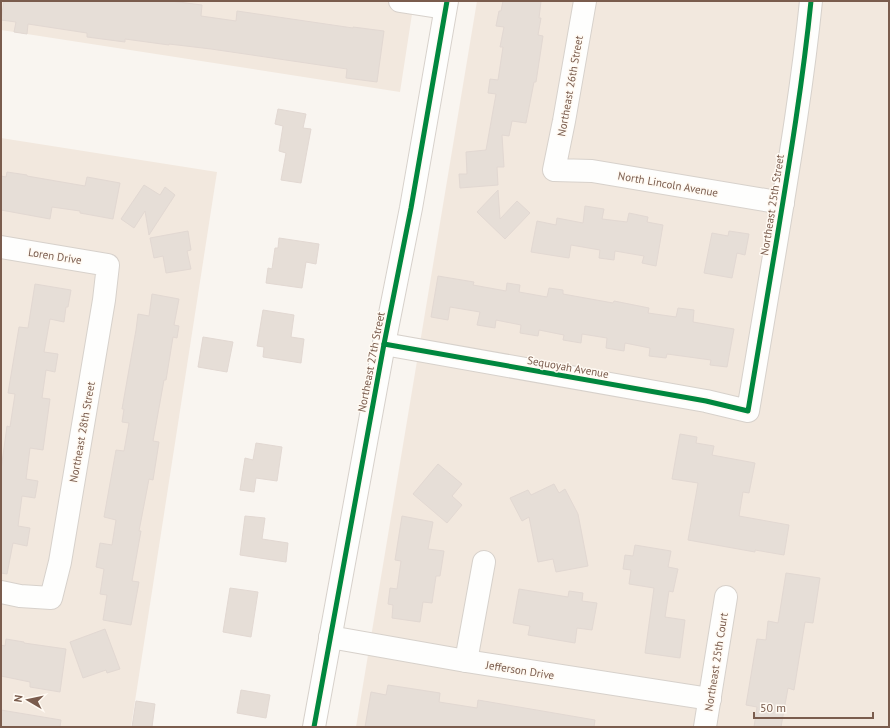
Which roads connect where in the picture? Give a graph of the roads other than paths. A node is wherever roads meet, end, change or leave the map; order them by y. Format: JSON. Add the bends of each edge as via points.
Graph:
{"nodes":[{"id":1,"x":400,"y":1,"type":"edge"},
{"id":2,"x":585,"y":1,"type":"edge"},
{"id":3,"x":812,"y":1,"type":"edge"},
{"id":4,"x":446,"y":4,"type":"edge"},
{"id":5,"x":554,"y":170,"type":"joint"},
{"id":6,"x":783,"y":203,"type":"junction"},
{"id":7,"x":1,"y":247,"type":"edge"},
{"id":8,"x":108,"y":265,"type":"joint"},
{"id":9,"x":384,"y":344,"type":"junction"},
{"id":10,"x":748,"y":411,"type":"joint"},
{"id":11,"x":484,"y":562,"type":"dead end"},
{"id":12,"x":1,"y":592,"type":"edge"},
{"id":13,"x":726,"y":597,"type":"dead end"},
{"id":14,"x":330,"y":637,"type":"junction"},
{"id":15,"x":466,"y":661,"type":"junction"},
{"id":16,"x":710,"y":699,"type":"junction"},
{"id":17,"x":314,"y":727,"type":"edge"},
{"id":18,"x":705,"y":727,"type":"edge"}],
"edges":[{"from":1,"to":4,"type":"street"},
{"from":2,"to":5,"type":"street","name":"Northeast 26th Street"},
{"from":3,"to":6,"type":"street","name":"Northeast 25th Street"},
{"from":4,"to":9,"type":"street","name":"Northeast 27th Street","via":[[411,208]]},
{"from":5,"to":6,"type":"street","name":"North Lincoln Avenue","via":[[592,171]]},
{"from":6,"to":10,"type":"street","name":"Northeast 25th Street"},
{"from":7,"to":8,"type":"street","name":"Loren Drive"},
{"from":8,"to":12,"type":"street","name":"Northeast 28th Street","via":[[60,562],[51,598]]},
{"from":9,"to":10,"type":"street","name":"Sequoyah Avenue","via":[[706,401]]},
{"from":9,"to":14,"type":"street","name":"Northeast 27th Street"},
{"from":11,"to":15,"type":"street"},
{"from":13,"to":16,"type":"street","name":"Northeast 25th Court"},
{"from":14,"to":15,"type":"street","name":"Jefferson Drive"},
{"from":14,"to":17,"type":"street","name":"Northeast 27th Street"},
{"from":15,"to":16,"type":"street","name":"Jefferson Drive"},
{"from":16,"to":18,"type":"street","name":"Northeast 25th Court"}]}
